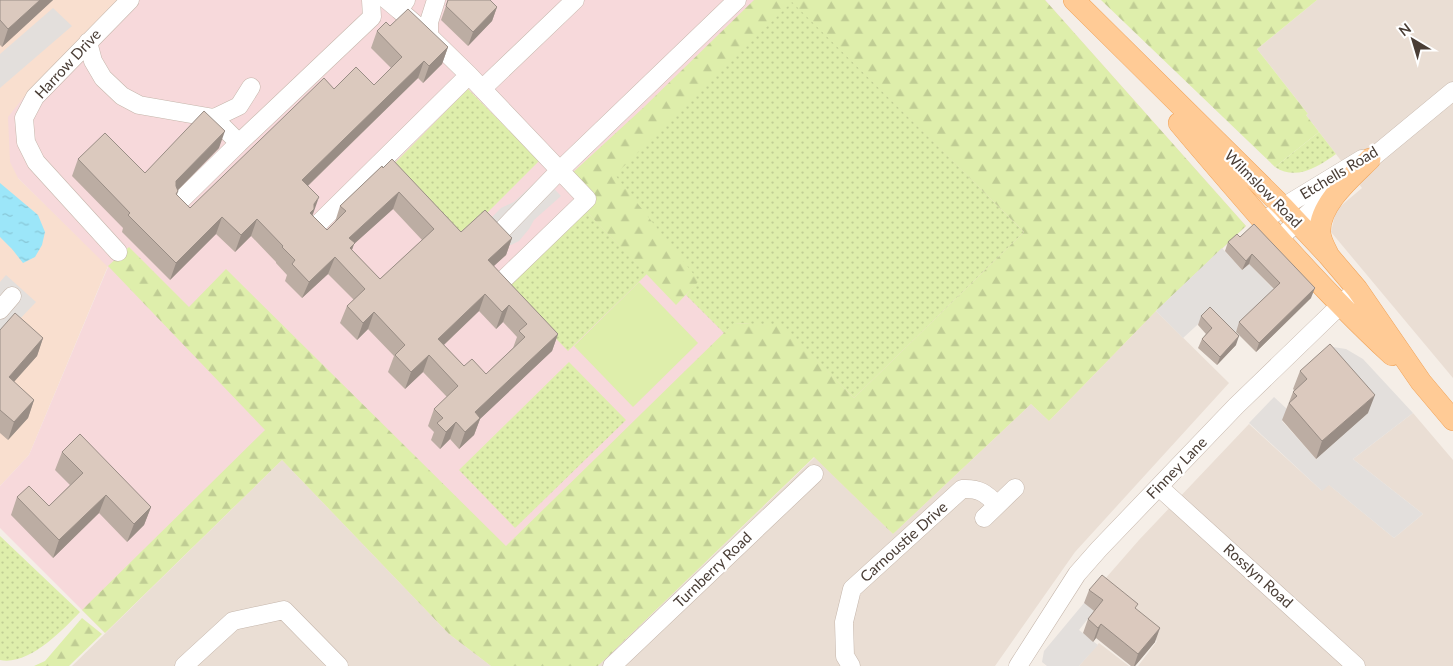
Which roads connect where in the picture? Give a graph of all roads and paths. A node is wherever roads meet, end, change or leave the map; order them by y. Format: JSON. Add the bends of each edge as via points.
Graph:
{"nodes":[{"id":1,"x":130,"y":0,"type":"edge"},
{"id":2,"x":371,"y":0,"type":"edge"},
{"id":3,"x":436,"y":0,"type":"edge"},
{"id":4,"x":575,"y":0,"type":"edge"},
{"id":5,"x":738,"y":0,"type":"edge"},
{"id":6,"x":398,"y":3,"type":"edge"},
{"id":7,"x":1080,"y":6,"type":"edge"},
{"id":8,"x":429,"y":36,"type":"junction"},
{"id":9,"x":88,"y":42,"type":"junction"},
{"id":10,"x":469,"y":75,"type":"junction"},
{"id":11,"x":251,"y":87,"type":"dead end"},
{"id":12,"x":482,"y":89,"type":"junction"},
{"id":13,"x":1453,"y":91,"type":"edge"},
{"id":14,"x":214,"y":118,"type":"junction"},
{"id":15,"x":240,"y":142,"type":"junction"},
{"id":16,"x":1390,"y":142,"type":"junction"},
{"id":17,"x":1370,"y":159,"type":"junction"},
{"id":18,"x":559,"y":171,"type":"junction"},
{"id":19,"x":180,"y":201,"type":"edge"},
{"id":20,"x":1283,"y":207,"type":"junction"},
{"id":21,"x":1264,"y":220,"type":"junction"},
{"id":22,"x":1297,"y":223,"type":"junction"},
{"id":23,"x":318,"y":224,"type":"edge"},
{"id":24,"x":504,"y":228,"type":"edge"},
{"id":25,"x":1279,"y":238,"type":"junction"},
{"id":26,"x":118,"y":252,"type":"dead end"},
{"id":27,"x":1328,"y":255,"type":"junction"},
{"id":28,"x":500,"y":283,"type":"edge"},
{"id":29,"x":1357,"y":289,"type":"junction"},
{"id":30,"x":12,"y":296,"type":"dead end"},
{"id":31,"x":1340,"y":306,"type":"junction"},
{"id":32,"x":0,"y":310,"type":"edge"},
{"id":33,"x":1421,"y":382,"type":"junction"},
{"id":34,"x":1453,"y":420,"type":"edge"},
{"id":35,"x":814,"y":474,"type":"dead end"},
{"id":36,"x":1160,"y":487,"type":"junction"},
{"id":37,"x":1015,"y":488,"type":"dead end"},
{"id":38,"x":1021,"y":665,"type":"edge"},
{"id":39,"x":184,"y":666,"type":"edge"},
{"id":40,"x":339,"y":666,"type":"edge"},
{"id":41,"x":612,"y":666,"type":"edge"},
{"id":42,"x":850,"y":666,"type":"edge"},
{"id":43,"x":1356,"y":666,"type":"edge"}],
"edges":[{"from":1,"to":9,"type":"street","name":"Harrow Drive"},
{"from":2,"to":15,"type":"street","via":[[372,17]]},
{"from":3,"to":8,"type":"street","via":[[429,22]]},
{"from":4,"to":12,"type":"street"},
{"from":5,"to":18,"type":"street"},
{"from":6,"to":8,"type":"street"},
{"from":7,"to":20,"type":"main road","name":"Wilmslow Road"},
{"from":7,"to":21,"type":"main road","name":"Wilmslow Road"},
{"from":8,"to":10,"type":"street"},
{"from":9,"to":14,"type":"street","via":[[93,61],[103,78],[122,96],[139,105]]},
{"from":9,"to":26,"type":"street","name":"Harrow Drive","via":[[35,96],[24,118],[26,142],[36,162]]},
{"from":10,"to":12,"type":"street"},
{"from":10,"to":23,"type":"street"},
{"from":11,"to":14,"type":"street","via":[[238,106]]},
{"from":12,"to":18,"type":"street"},
{"from":13,"to":16,"type":"street","name":"Etchells Road"},
{"from":14,"to":15,"type":"street"},
{"from":15,"to":19,"type":"street"},
{"from":16,"to":17,"type":"street","name":"Etchells Road"},
{"from":16,"to":20,"type":"street","name":"Etchells Road"},
{"from":17,"to":22,"type":"street","name":"Etchells Road"},
{"from":17,"to":27,"type":"main road","via":[[1330,200],[1320,233]]},
{"from":18,"to":24,"type":"street"},
{"from":18,"to":28,"type":"street","via":[[587,199]]},
{"from":20,"to":21,"type":"street","name":"Etchells Road"},
{"from":20,"to":22,"type":"main road","name":"Wilmslow Road"},
{"from":21,"to":25,"type":"main road","name":"Wilmslow Road"},
{"from":22,"to":25,"type":"street","name":"Etchells Road"},
{"from":22,"to":27,"type":"main road","name":"Wilmslow Road"},
{"from":25,"to":31,"type":"main road","name":"Wilmslow Road"},
{"from":27,"to":29,"type":"main road","name":"Wilmslow Road"},
{"from":29,"to":31,"type":"street","name":"Finney Lane"},
{"from":29,"to":33,"type":"main road","name":"Wilmslow Road"},
{"from":30,"to":32,"type":"street"},
{"from":31,"to":33,"type":"main road","name":"Wilmslow Road"},
{"from":31,"to":36,"type":"street","name":"Finney Lane","via":[[1236,406]]},
{"from":33,"to":34,"type":"main road","name":"Wilmslow Road"},
{"from":35,"to":41,"type":"street","name":"Turnberry Road"},
{"from":36,"to":38,"type":"street","name":"Finney Lane","via":[[1099,548],[1078,574]]},
{"from":36,"to":43,"type":"street","name":"Rosslyn Road"},
{"from":37,"to":42,"type":"street","name":"Carnoustie Drive","via":[[991,512],[987,494],[974,488],[962,489],[852,589],[844,622],[845,656]]},
{"from":39,"to":40,"type":"street","via":[[233,621],[284,610]]}]}
